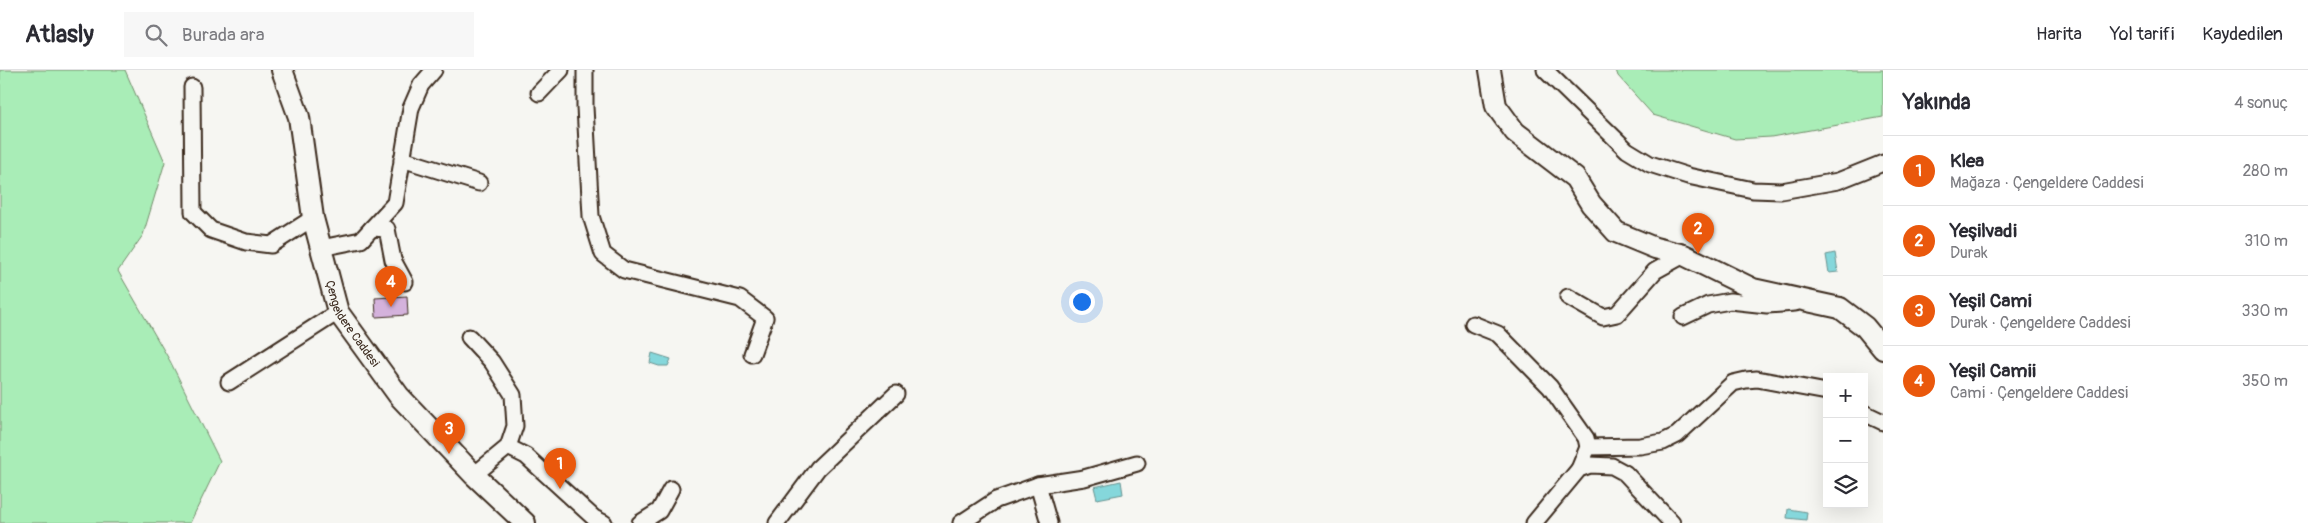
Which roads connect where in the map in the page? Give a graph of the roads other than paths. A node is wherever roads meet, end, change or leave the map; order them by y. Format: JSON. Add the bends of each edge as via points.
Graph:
{"nodes":[{"id":1,"x":282,"y":70,"type":"edge"},
{"id":2,"x":434,"y":70,"type":"edge"},
{"id":3,"x":561,"y":70,"type":"edge"},
{"id":4,"x":586,"y":70,"type":"edge"},
{"id":5,"x":1490,"y":70,"type":"edge"},
{"id":6,"x":1545,"y":70,"type":"edge"},
{"id":7,"x":192,"y":88,"type":"dead end"},
{"id":8,"x":539,"y":93,"type":"dead end"},
{"id":9,"x":402,"y":158,"type":"junction"},
{"id":10,"x":1883,"y":163,"type":"edge"},
{"id":11,"x":478,"y":183,"type":"dead end"},
{"id":12,"x":313,"y":218,"type":"junction"},
{"id":13,"x":372,"y":228,"type":"junction"},
{"id":14,"x":321,"y":248,"type":"junction"},
{"id":15,"x":1684,"y":255,"type":"junction"},
{"id":16,"x":405,"y":282,"type":"dead end"},
{"id":17,"x":1568,"y":297,"type":"dead end"},
{"id":18,"x":1812,"y":301,"type":"junction"},
{"id":19,"x":338,"y":312,"type":"junction"},
{"id":20,"x":1683,"y":317,"type":"dead end"},
{"id":21,"x":1473,"y":324,"type":"dead end"},
{"id":22,"x":469,"y":337,"type":"dead end"},
{"id":23,"x":1883,"y":349,"type":"edge"},
{"id":24,"x":752,"y":354,"type":"dead end"},
{"id":25,"x":229,"y":382,"type":"dead end"},
{"id":26,"x":1823,"y":391,"type":"edge"},
{"id":27,"x":896,"y":394,"type":"dead end"},
{"id":28,"x":1868,"y":414,"type":"edge"},
{"id":29,"x":1883,"y":422,"type":"edge"},
{"id":30,"x":508,"y":446,"type":"junction"},
{"id":31,"x":1588,"y":447,"type":"junction"},
{"id":32,"x":1137,"y":463,"type":"dead end"},
{"id":33,"x":1579,"y":469,"type":"junction"},
{"id":34,"x":474,"y":475,"type":"junction"},
{"id":35,"x":1038,"y":485,"type":"junction"},
{"id":36,"x":671,"y":489,"type":"dead end"},
{"id":37,"x":525,"y":523,"type":"edge"},
{"id":38,"x":604,"y":523,"type":"edge"},
{"id":39,"x":640,"y":523,"type":"edge"},
{"id":40,"x":777,"y":523,"type":"edge"},
{"id":41,"x":961,"y":523,"type":"edge"},
{"id":42,"x":1049,"y":523,"type":"edge"},
{"id":43,"x":1534,"y":523,"type":"edge"},
{"id":44,"x":1672,"y":523,"type":"edge"}],
"edges":[{"from":1,"to":12,"type":"main road","name":"Çengeldere Caddesi","via":[[299,117]]},
{"from":2,"to":9,"type":"street","via":[[421,85],[410,108]]},
{"from":3,"to":8,"type":"street"},
{"from":4,"to":24,"type":"street","via":[[591,216],[603,254],[624,270],[740,299],[765,318]]},
{"from":5,"to":15,"type":"main road","via":[[1496,106],[1515,132],[1575,178],[1591,204],[1616,232],[1655,248]]},
{"from":6,"to":10,"type":"street","via":[[1627,150],[1650,164],[1688,176],[1753,190],[1781,191],[1838,181]]},
{"from":7,"to":12,"type":"street","via":[[194,212],[211,230],[246,242],[271,245]]},
{"from":9,"to":11,"type":"street"},
{"from":9,"to":13,"type":"street","via":[[395,203]]},
{"from":12,"to":14,"type":"main road","name":"Çengeldere Caddesi"},
{"from":13,"to":14,"type":"street","via":[[361,240]]},
{"from":13,"to":16,"type":"street","via":[[387,229],[393,260]]},
{"from":14,"to":19,"type":"main road","name":"Çengeldere Caddesi"},
{"from":15,"to":17,"type":"street","via":[[1655,271],[1617,314],[1603,317]]},
{"from":15,"to":18,"type":"main road","via":[[1753,288]]},
{"from":18,"to":20,"type":"street","via":[[1767,305],[1730,300],[1708,304]]},
{"from":18,"to":23,"type":"main road","via":[[1840,308],[1866,327]]},
{"from":19,"to":25,"type":"street"},
{"from":19,"to":34,"type":"main road","name":"Çengeldere Caddesi","via":[[399,396]]},
{"from":21,"to":31,"type":"street","via":[[1498,334],[1550,387],[1586,438]]},
{"from":22,"to":30,"type":"street","via":[[492,362],[513,395],[515,426]]},
{"from":26,"to":31,"type":"street","via":[[1758,379],[1733,383],[1677,435],[1663,442]]},
{"from":27,"to":40,"type":"street","via":[[818,468]]},
{"from":28,"to":29,"type":"street"},
{"from":30,"to":34,"type":"street"},
{"from":30,"to":38,"type":"street","via":[[526,456],[594,518]]},
{"from":31,"to":33,"type":"street"},
{"from":32,"to":35,"type":"street","via":[[1084,478]]},
{"from":33,"to":43,"type":"street"},
{"from":33,"to":44,"type":"street","via":[[1590,465],[1612,466],[1625,473]]},
{"from":34,"to":37,"type":"main road","name":"Çengeldere Caddesi"},
{"from":35,"to":41,"type":"street","via":[[996,500]]},
{"from":35,"to":42,"type":"street"},
{"from":36,"to":39,"type":"street","via":[[659,510]]}]}
